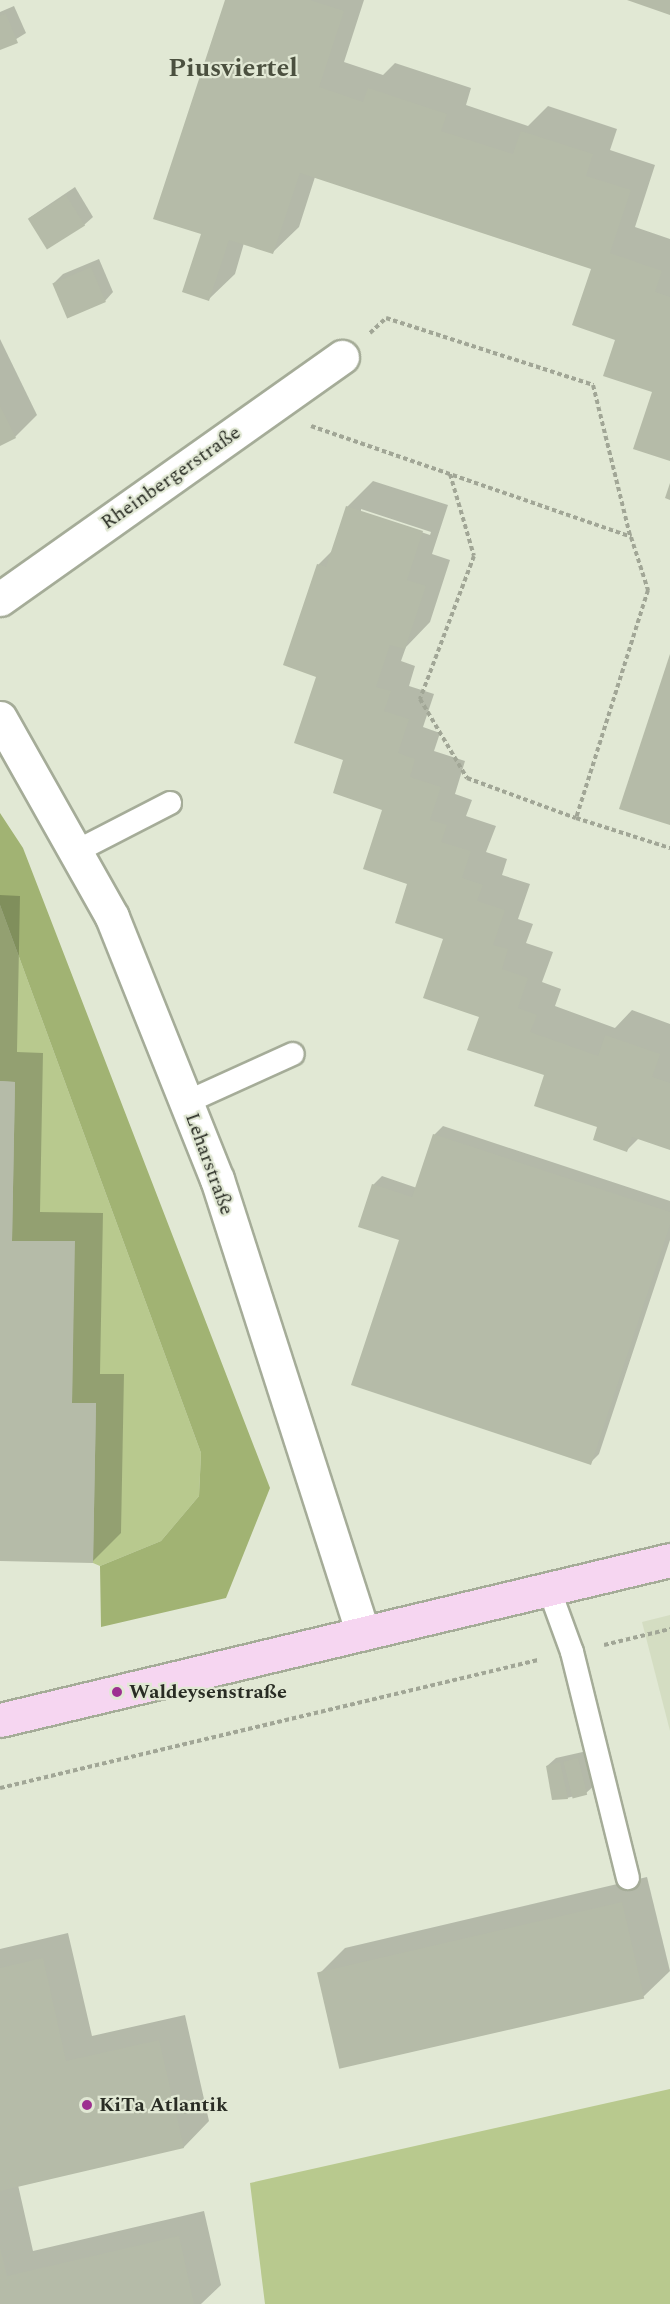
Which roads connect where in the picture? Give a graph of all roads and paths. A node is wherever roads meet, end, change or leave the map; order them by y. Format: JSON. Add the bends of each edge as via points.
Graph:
{"nodes":[{"id":1,"x":342,"y":357,"type":"joint"},
{"id":2,"x":265,"y":411,"type":"junction"},
{"id":3,"x":450,"y":474,"type":"junction"},
{"id":4,"x":630,"y":537,"type":"junction"},
{"id":5,"x":0,"y":599,"type":"edge"},
{"id":6,"x":0,"y":718,"type":"edge"},
{"id":7,"x":170,"y":803,"type":"dead end"},
{"id":8,"x":576,"y":818,"type":"junction"},
{"id":9,"x":670,"y":848,"type":"edge"},
{"id":10,"x":75,"y":852,"type":"junction"},
{"id":11,"x":293,"y":1054,"type":"dead end"},
{"id":12,"x":186,"y":1102,"type":"junction"},
{"id":13,"x":670,"y":1560,"type":"edge"},
{"id":14,"x":549,"y":1589,"type":"junction"},
{"id":15,"x":670,"y":1629,"type":"edge"},
{"id":16,"x":363,"y":1633,"type":"junction"},
{"id":17,"x":572,"y":1653,"type":"junction"},
{"id":18,"x":0,"y":1720,"type":"edge"},
{"id":19,"x":0,"y":1788,"type":"edge"},
{"id":20,"x":628,"y":1878,"type":"dead end"}],
"edges":[{"from":1,"to":2,"type":"street","name":"Rheinbergerstraße"},
{"from":1,"to":4,"type":"path","via":[[386,318],[593,385]]},
{"from":2,"to":3,"type":"path"},
{"from":2,"to":5,"type":"street","name":"Rheinbergerstraße"},
{"from":3,"to":4,"type":"path"},
{"from":3,"to":8,"type":"path","via":[[474,556],[420,699],[467,778]]},
{"from":4,"to":8,"type":"path","via":[[648,590]]},
{"from":6,"to":10,"type":"street","name":"Leharstraße"},
{"from":7,"to":10,"type":"lane"},
{"from":8,"to":9,"type":"path"},
{"from":10,"to":12,"type":"street","name":"Leharstraße","via":[[112,917]]},
{"from":11,"to":12,"type":"lane"},
{"from":12,"to":16,"type":"street","name":"Leharstraße","via":[[217,1179]]},
{"from":13,"to":14,"type":"street"},
{"from":14,"to":16,"type":"street"},
{"from":14,"to":17,"type":"lane"},
{"from":15,"to":17,"type":"path"},
{"from":16,"to":18,"type":"street"},
{"from":17,"to":19,"type":"path"},
{"from":17,"to":20,"type":"lane"}]}
